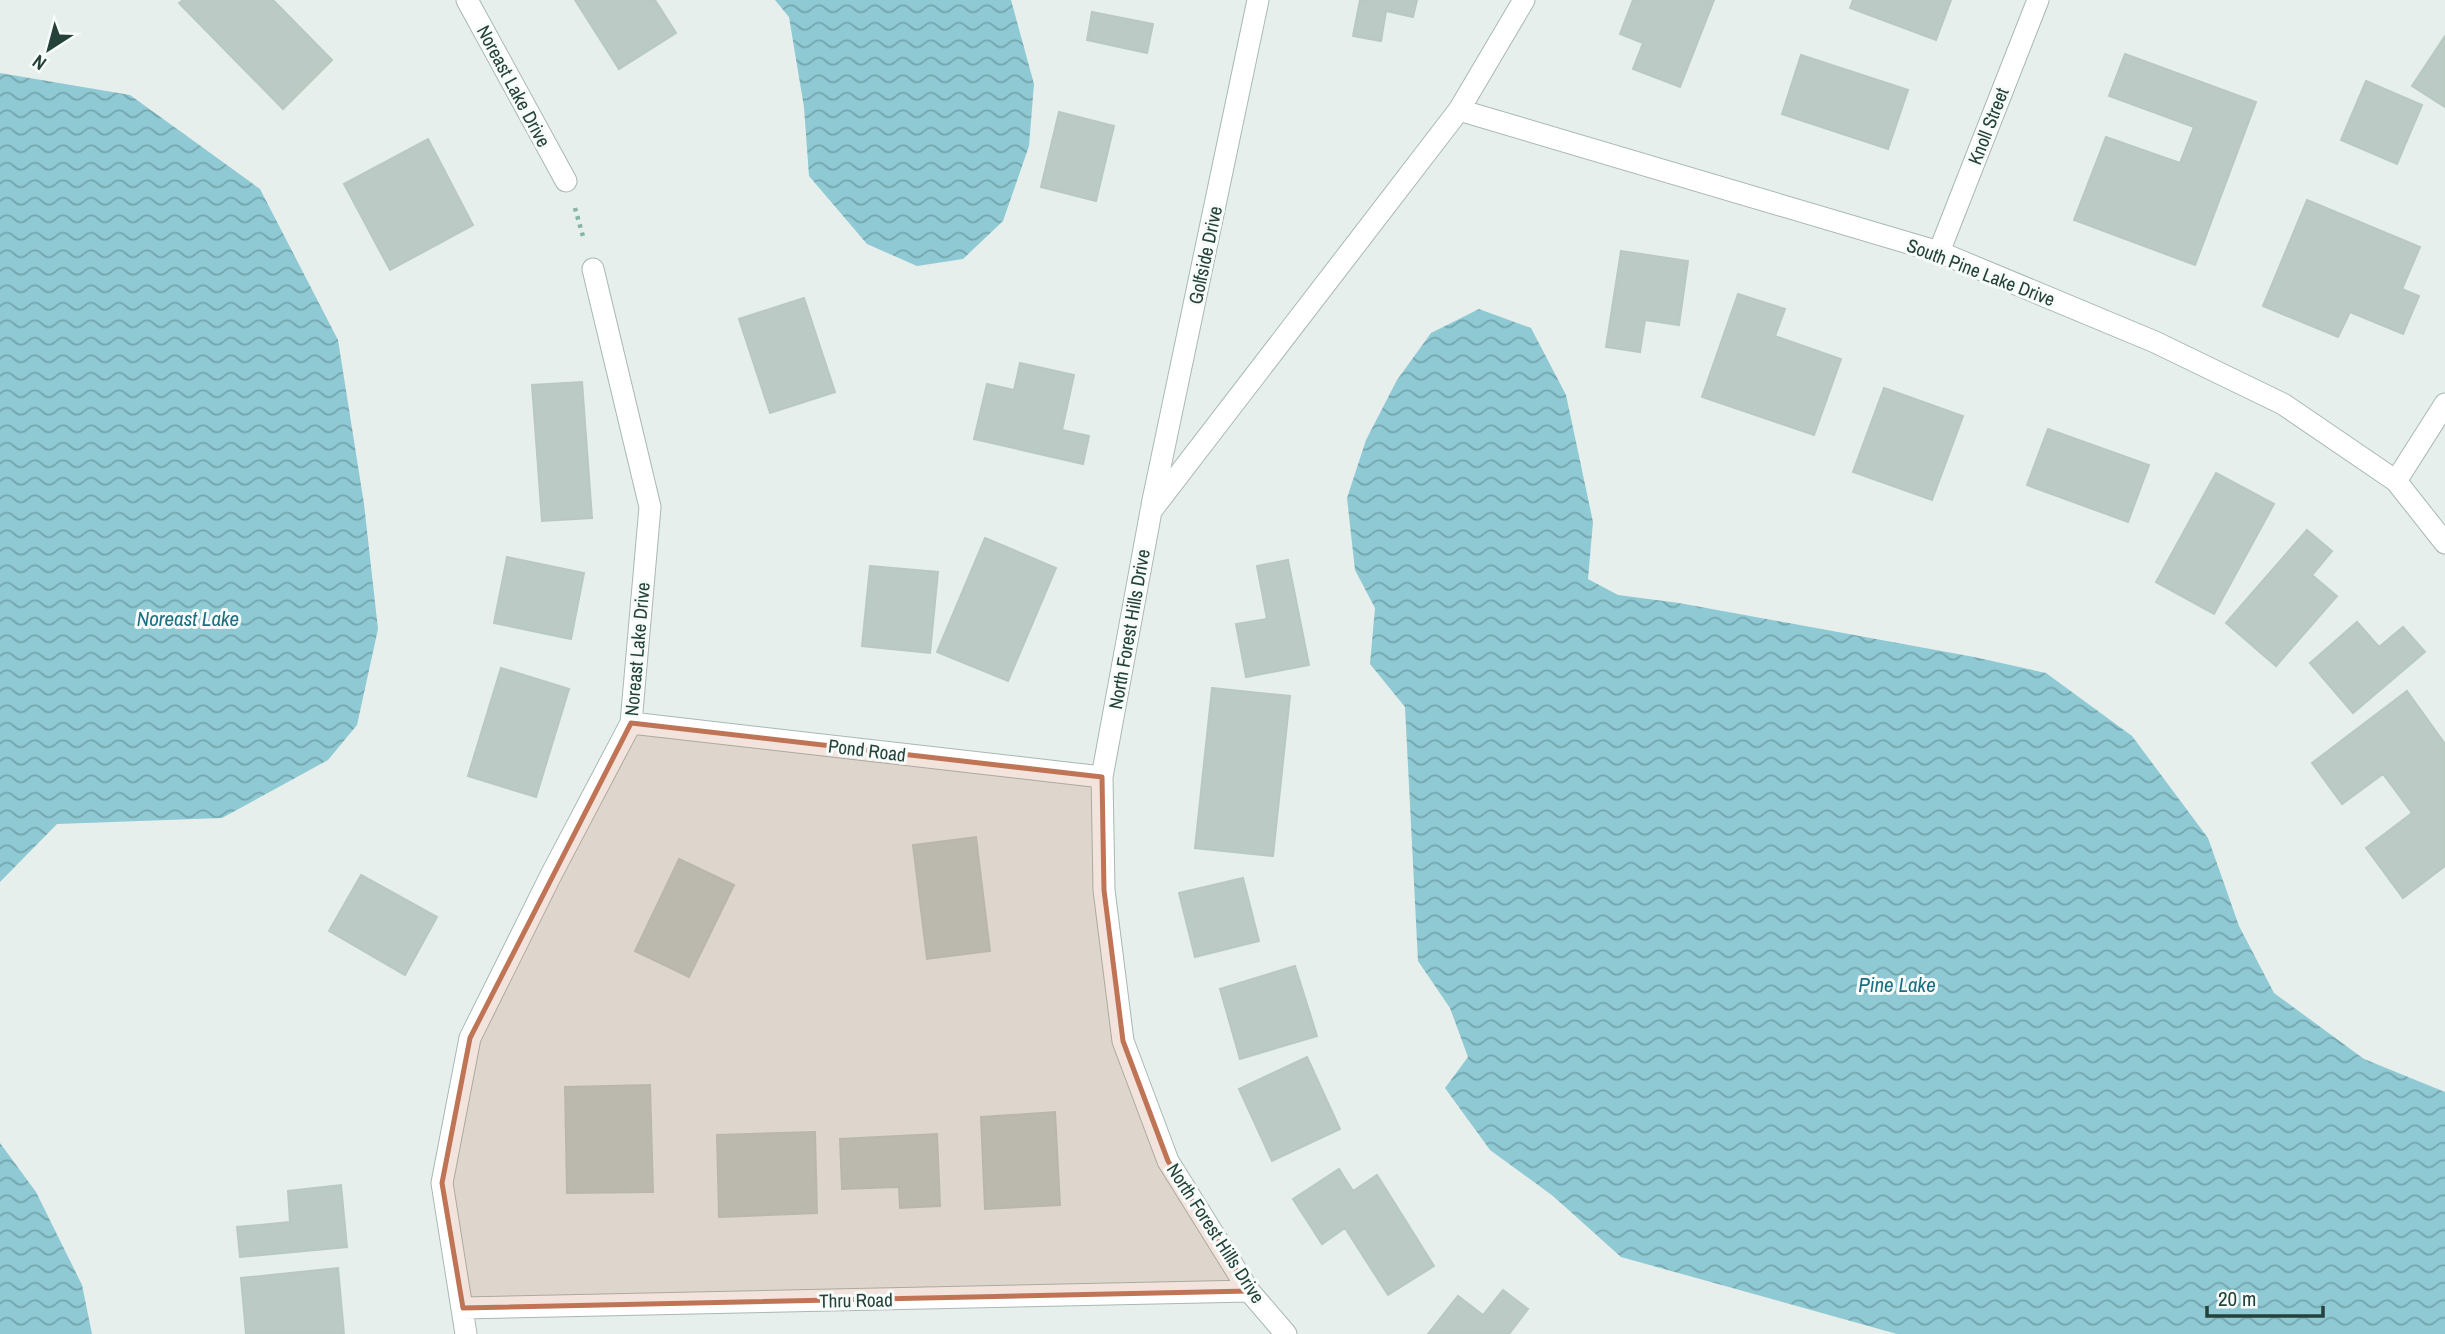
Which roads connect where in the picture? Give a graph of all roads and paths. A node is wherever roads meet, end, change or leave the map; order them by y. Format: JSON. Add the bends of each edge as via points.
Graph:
{"nodes":[{"id":1,"x":467,"y":0,"type":"edge"},
{"id":2,"x":1258,"y":0,"type":"edge"},
{"id":3,"x":1524,"y":0,"type":"edge"},
{"id":4,"x":2038,"y":0,"type":"edge"},
{"id":5,"x":1459,"y":110,"type":"junction"},
{"id":6,"x":566,"y":181,"type":"joint"},
{"id":7,"x":1939,"y":252,"type":"junction"},
{"id":8,"x":593,"y":269,"type":"joint"},
{"id":9,"x":2445,"y":404,"type":"edge"},
{"id":10,"x":2396,"y":481,"type":"junction"},
{"id":11,"x":1151,"y":510,"type":"junction"},
{"id":12,"x":2445,"y":543,"type":"edge"},
{"id":13,"x":631,"y":723,"type":"junction"},
{"id":14,"x":1102,"y":777,"type":"junction"},
{"id":15,"x":1250,"y":1291,"type":"junction"},
{"id":16,"x":463,"y":1308,"type":"junction"},
{"id":17,"x":466,"y":1334,"type":"edge"},
{"id":18,"x":1286,"y":1334,"type":"edge"}],
"edges":[{"from":1,"to":6,"type":"street","name":"Noreast Lake Drive"},
{"from":2,"to":11,"type":"street","name":"Golfside Drive"},
{"from":3,"to":5,"type":"street","name":"North Forest Hills Drive"},
{"from":4,"to":7,"type":"street","name":"Knoll Street"},
{"from":5,"to":7,"type":"street","name":"South Pine Lake Drive"},
{"from":5,"to":11,"type":"street","name":"North Forest Hills Drive"},
{"from":6,"to":8,"type":"path"},
{"from":7,"to":10,"type":"street","name":"South Pine Lake Drive","via":[[2155,342],[2283,404]]},
{"from":8,"to":13,"type":"street","name":"Noreast Lake Drive","via":[[650,507]]},
{"from":9,"to":10,"type":"street"},
{"from":10,"to":12,"type":"street","name":"South Pine Lake Drive"},
{"from":11,"to":14,"type":"street","name":"North Forest Hills Drive"},
{"from":13,"to":14,"type":"street","name":"Pond Road"},
{"from":13,"to":16,"type":"street","name":"Noreast Lake Drive","via":[[470,1038],[442,1183]]},
{"from":14,"to":15,"type":"street","name":"North Forest Hills Drive","via":[[1104,890],[1123,1041],[1168,1161]]},
{"from":15,"to":16,"type":"street","name":"Thru Road"},
{"from":15,"to":18,"type":"street","name":"North Forest Hills Drive"},
{"from":16,"to":17,"type":"street","name":"Noreast Lake Drive"}]}
